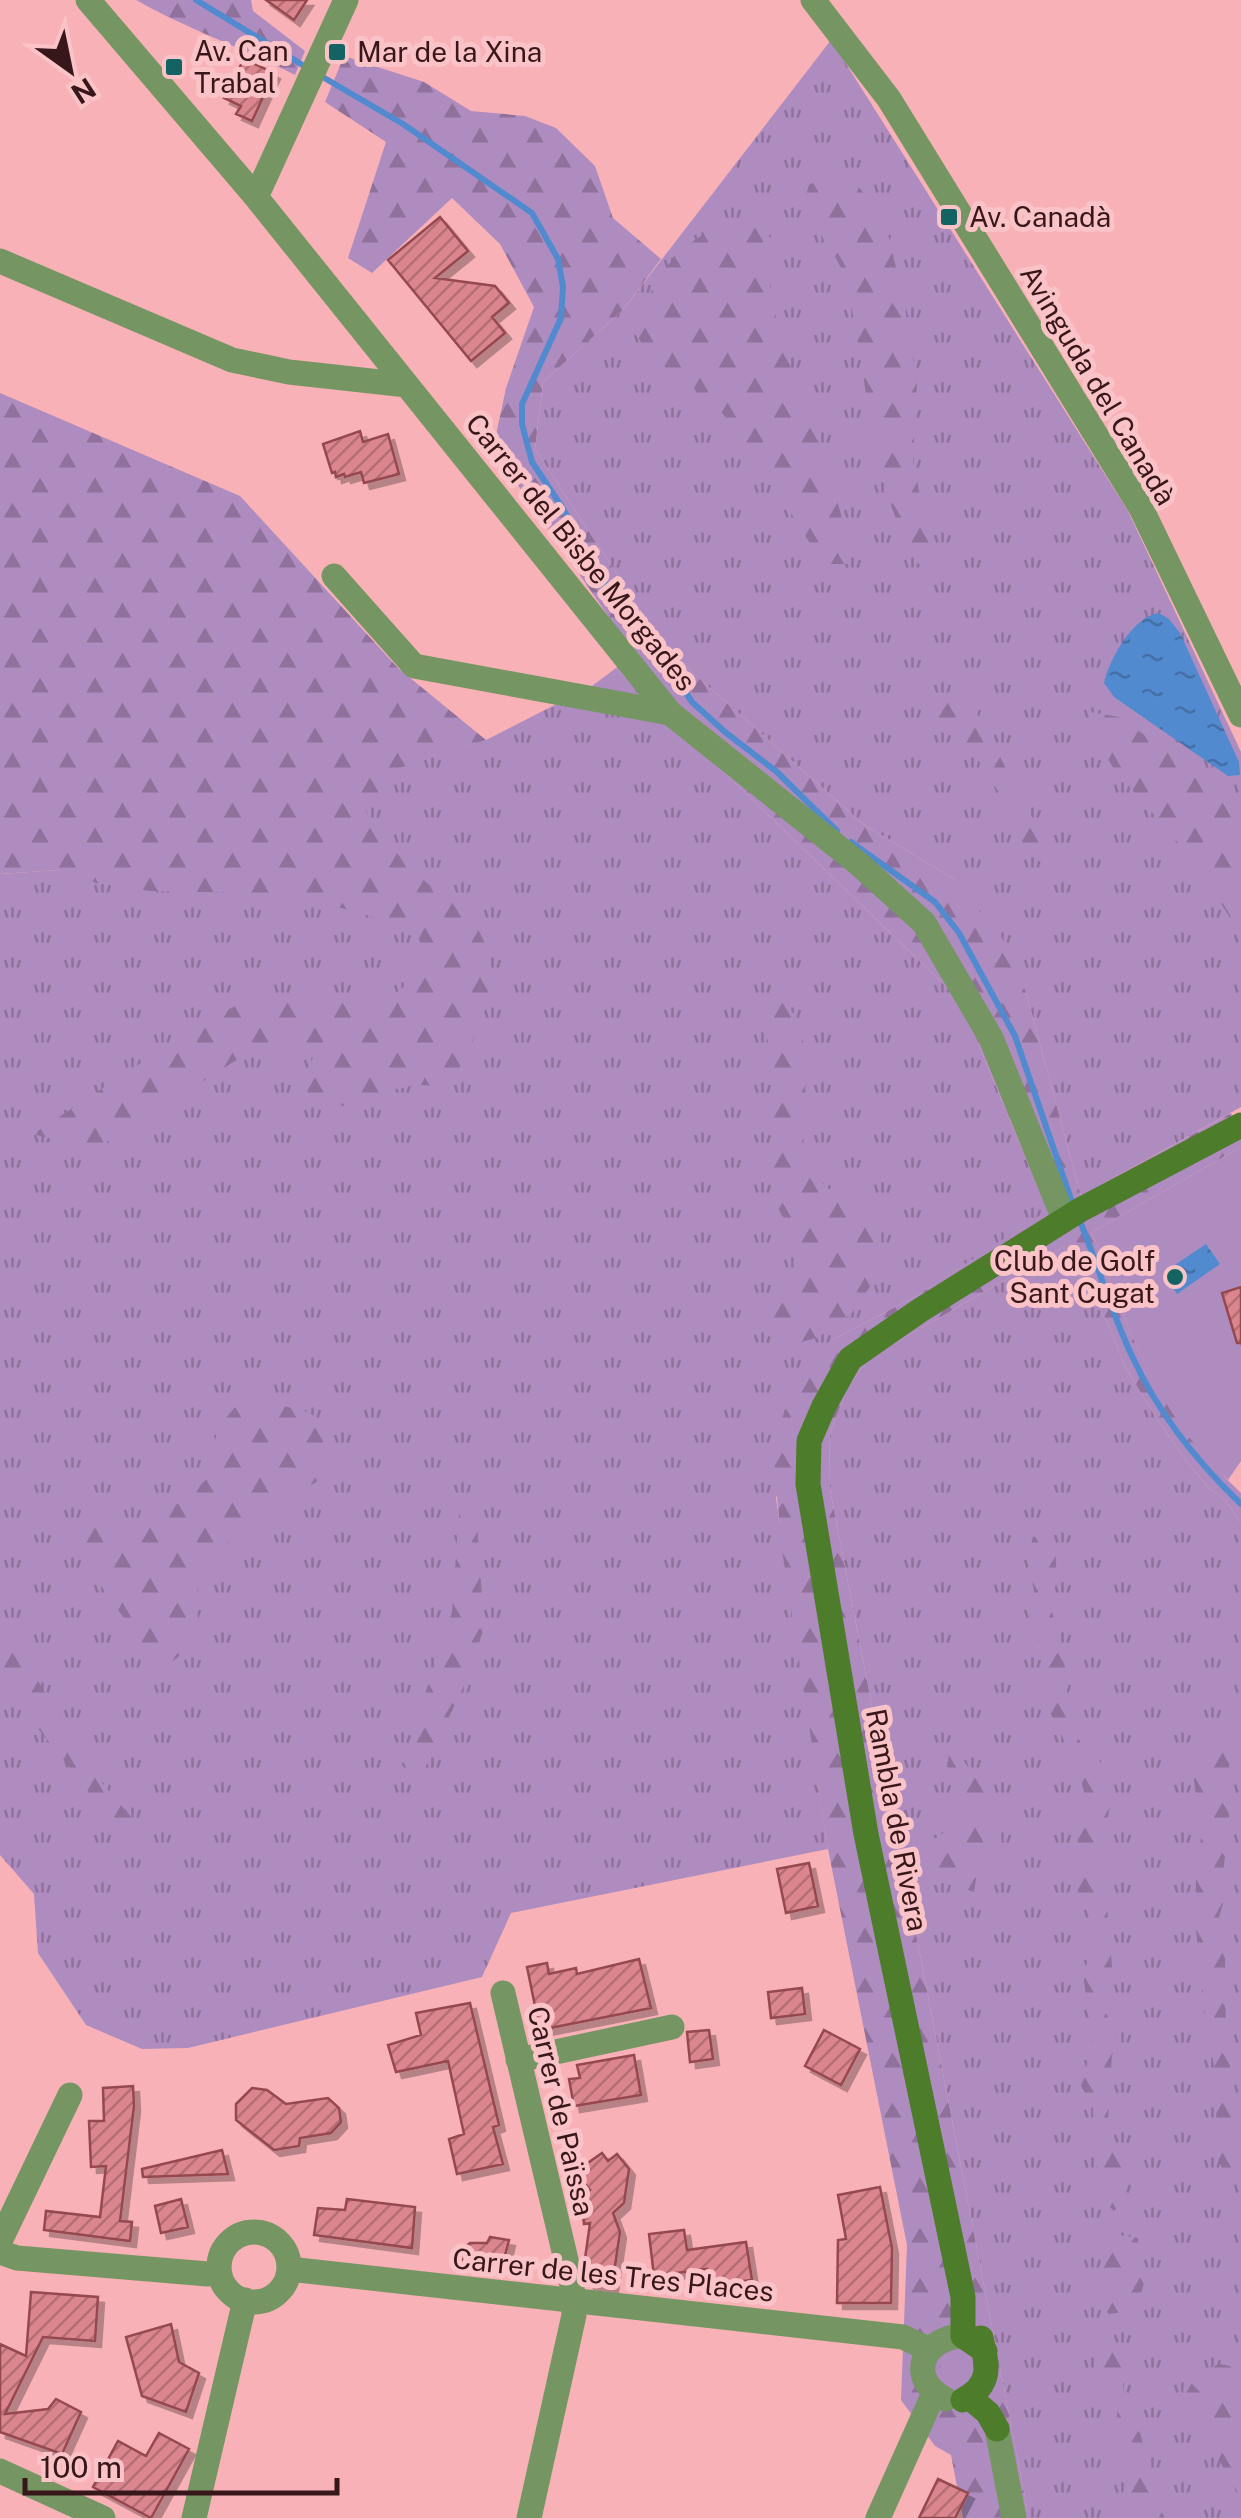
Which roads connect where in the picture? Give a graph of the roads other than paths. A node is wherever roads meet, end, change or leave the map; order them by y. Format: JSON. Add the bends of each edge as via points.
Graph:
{"nodes":[{"id":1,"x":88,"y":0,"type":"edge"},
{"id":2,"x":346,"y":0,"type":"edge"},
{"id":3,"x":813,"y":0,"type":"edge"},
{"id":4,"x":256,"y":197,"type":"junction"},
{"id":5,"x":0,"y":261,"type":"edge"},
{"id":6,"x":407,"y":385,"type":"junction"},
{"id":7,"x":334,"y":576,"type":"dead end"},
{"id":8,"x":670,"y":713,"type":"junction"},
{"id":9,"x":1241,"y":716,"type":"edge"},
{"id":10,"x":1241,"y":1125,"type":"edge"},
{"id":11,"x":1070,"y":1216,"type":"junction"},
{"id":12,"x":503,"y":1994,"type":"dead end"},
{"id":13,"x":672,"y":2027,"type":"dead end"},
{"id":14,"x":518,"y":2060,"type":"junction"},
{"id":15,"x":70,"y":2095,"type":"dead end"},
{"id":16,"x":0,"y":2241,"type":"edge"},
{"id":17,"x":0,"y":2252,"type":"edge"},
{"id":18,"x":289,"y":2269,"type":"junction"},
{"id":19,"x":219,"y":2272,"type":"junction"},
{"id":20,"x":964,"y":2297,"type":"junction"},
{"id":21,"x":245,"y":2300,"type":"junction"},
{"id":22,"x":573,"y":2301,"type":"junction"},
{"id":23,"x":964,"y":2336,"type":"junction"},
{"id":24,"x":928,"y":2349,"type":"junction"},
{"id":25,"x":985,"y":2352,"type":"junction"},
{"id":26,"x":934,"y":2393,"type":"junction"},
{"id":27,"x":967,"y":2399,"type":"junction"},
{"id":28,"x":0,"y":2472,"type":"edge"},
{"id":29,"x":102,"y":2518,"type":"edge"},
{"id":30,"x":194,"y":2518,"type":"edge"},
{"id":31,"x":528,"y":2518,"type":"edge"},
{"id":32,"x":878,"y":2518,"type":"edge"},
{"id":33,"x":1014,"y":2518,"type":"edge"}],
"edges":[{"from":1,"to":4,"type":"street","name":"Carrer del Bisbe Morgades"},
{"from":2,"to":4,"type":"street"},
{"from":3,"to":9,"type":"street","name":"Avinguda del Canadà","via":[[889,99],[1132,493]]},
{"from":4,"to":6,"type":"street","name":"Carrer del Bisbe Morgades"},
{"from":5,"to":6,"type":"street","via":[[232,360]]},
{"from":6,"to":8,"type":"street","name":"Carrer del Bisbe Morgades"},
{"from":7,"to":8,"type":"street","via":[[414,666]]},
{"from":8,"to":11,"type":"street","name":"Carrer del Bisbe Morgades","via":[[924,923],[991,1038]]},
{"from":10,"to":11,"type":"street"},
{"from":11,"to":20,"type":"street","name":"Rambla de Rivera","via":[[850,1359],[810,1441],[808,1484],[866,1834]]},
{"from":12,"to":14,"type":"street","name":"Carrer de Païssa"},
{"from":13,"to":14,"type":"street"},
{"from":14,"to":22,"type":"street","name":"Carrer de Païssa"},
{"from":15,"to":16,"type":"street"},
{"from":17,"to":19,"type":"street"},
{"from":18,"to":19,"type":"street","via":[[279,2242],[252,2232],[227,2244]]},
{"from":18,"to":21,"type":"street","via":[[279,2291]]},
{"from":18,"to":22,"type":"street","name":"Carrer de les Tres Places"},
{"from":19,"to":21,"type":"street","via":[[233,2295]]},
{"from":20,"to":23,"type":"street"},
{"from":20,"to":25,"type":"street"},
{"from":21,"to":30,"type":"street"},
{"from":22,"to":24,"type":"street","name":"Carrer de les Tres Places","via":[[902,2338]]},
{"from":22,"to":31,"type":"street"},
{"from":23,"to":24,"type":"street"},
{"from":23,"to":25,"type":"street"},
{"from":24,"to":26,"type":"street","via":[[924,2373]]},
{"from":25,"to":27,"type":"street","via":[[986,2379]]},
{"from":26,"to":27,"type":"street"},
{"from":26,"to":32,"type":"street"},
{"from":27,"to":33,"type":"street","via":[[997,2428]]},
{"from":28,"to":29,"type":"street"}]}
